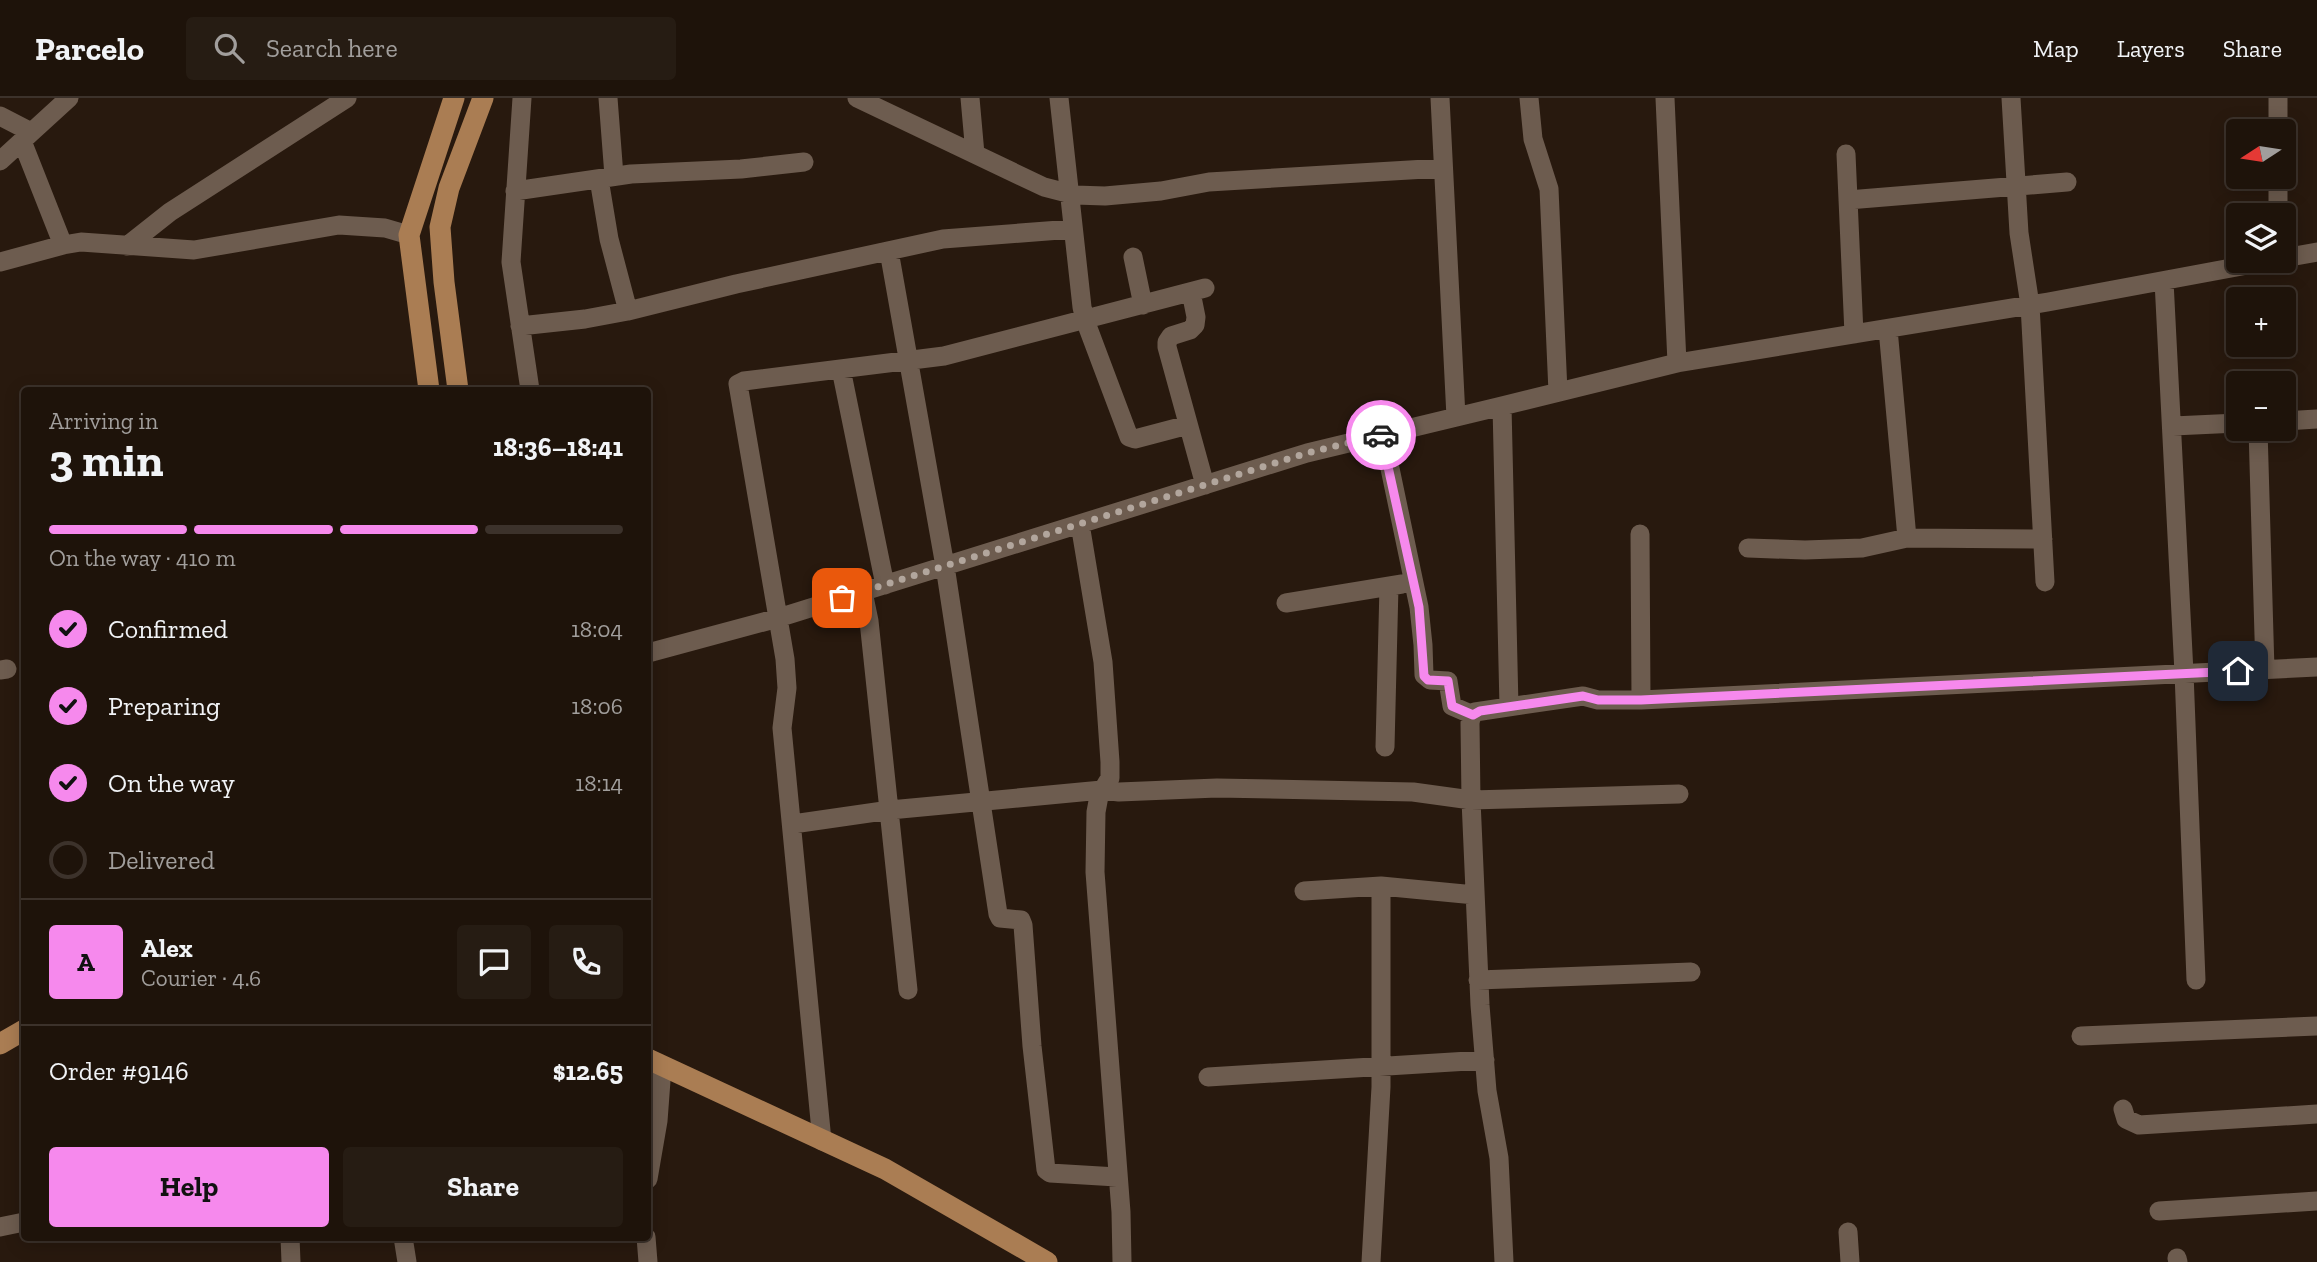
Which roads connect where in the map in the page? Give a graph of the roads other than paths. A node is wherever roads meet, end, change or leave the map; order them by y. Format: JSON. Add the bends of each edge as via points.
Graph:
{"nodes":[{"id":1,"x":69,"y":98,"type":"edge"},
{"id":2,"x":346,"y":98,"type":"edge"},
{"id":3,"x":454,"y":98,"type":"edge"},
{"id":4,"x":483,"y":98,"type":"edge"},
{"id":5,"x":522,"y":98,"type":"edge"},
{"id":6,"x":608,"y":98,"type":"edge"},
{"id":7,"x":858,"y":98,"type":"edge"},
{"id":8,"x":970,"y":98,"type":"edge"},
{"id":9,"x":1059,"y":98,"type":"edge"},
{"id":10,"x":1440,"y":98,"type":"edge"},
{"id":11,"x":1529,"y":98,"type":"edge"},
{"id":12,"x":1665,"y":98,"type":"edge"},
{"id":13,"x":2011,"y":98,"type":"edge"},
{"id":14,"x":2278,"y":98,"type":"edge"},
{"id":15,"x":0,"y":116,"type":"edge"},
{"id":16,"x":2278,"y":119,"type":"edge"},
{"id":17,"x":27,"y":136,"type":"junction"},
{"id":18,"x":975,"y":154,"type":"junction"},
{"id":19,"x":1846,"y":154,"type":"dead end"},
{"id":20,"x":0,"y":160,"type":"edge"},
{"id":21,"x":804,"y":162,"type":"dead end"},
{"id":22,"x":1443,"y":168,"type":"junction"},
{"id":23,"x":607,"y":177,"type":"junction"},
{"id":24,"x":2067,"y":182,"type":"dead end"},
{"id":25,"x":2015,"y":186,"type":"junction"},
{"id":26,"x":515,"y":191,"type":"junction"},
{"id":27,"x":1069,"y":194,"type":"junction"},
{"id":28,"x":1848,"y":200,"type":"junction"},
{"id":29,"x":1073,"y":229,"type":"junction"},
{"id":30,"x":408,"y":235,"type":"junction"},
{"id":31,"x":63,"y":245,"type":"junction"},
{"id":32,"x":127,"y":246,"type":"junction"},
{"id":33,"x":889,"y":251,"type":"junction"},
{"id":34,"x":2317,"y":252,"type":"edge"},
{"id":35,"x":2296,"y":256,"type":"edge"},
{"id":36,"x":1133,"y":257,"type":"dead end"},
{"id":37,"x":0,"y":262,"type":"edge"},
{"id":38,"x":2226,"y":269,"type":"edge"},
{"id":39,"x":2164,"y":281,"type":"junction"},
{"id":40,"x":1143,"y":305,"type":"junction"},
{"id":41,"x":2030,"y":305,"type":"junction"},
{"id":42,"x":628,"y":311,"type":"junction"},
{"id":43,"x":1085,"y":320,"type":"junction"},
{"id":44,"x":520,"y":326,"type":"junction"},
{"id":45,"x":1888,"y":329,"type":"junction"},
{"id":46,"x":1854,"y":334,"type":"junction"},
{"id":47,"x":907,"y":360,"type":"junction"},
{"id":48,"x":1677,"y":363,"type":"junction"},
{"id":49,"x":841,"y":369,"type":"junction"},
{"id":50,"x":429,"y":387,"type":"edge"},
{"id":51,"x":458,"y":387,"type":"edge"},
{"id":52,"x":530,"y":387,"type":"edge"},
{"id":53,"x":1558,"y":392,"type":"junction"},
{"id":54,"x":1502,"y":406,"type":"junction"},
{"id":55,"x":1456,"y":417,"type":"junction"},
{"id":56,"x":2317,"y":419,"type":"edge"},
{"id":57,"x":2296,"y":420,"type":"edge"},
{"id":58,"x":2226,"y":424,"type":"edge"},
{"id":59,"x":1188,"y":425,"type":"junction"},
{"id":60,"x":2173,"y":426,"type":"junction"},
{"id":61,"x":1382,"y":435,"type":"junction"},
{"id":62,"x":2258,"y":441,"type":"edge"},
{"id":63,"x":1205,"y":485,"type":"junction"},
{"id":64,"x":1080,"y":524,"type":"junction"},
{"id":65,"x":1640,"y":534,"type":"dead end"},
{"id":66,"x":1907,"y":538,"type":"junction"},
{"id":67,"x":2043,"y":539,"type":"junction"},
{"id":68,"x":1748,"y":548,"type":"dead end"},
{"id":69,"x":945,"y":566,"type":"junction"},
{"id":70,"x":1413,"y":582,"type":"junction"},
{"id":71,"x":2045,"y":582,"type":"dead end"},
{"id":72,"x":885,"y":585,"type":"junction"},
{"id":73,"x":1389,"y":586,"type":"junction"},
{"id":74,"x":863,"y":592,"type":"junction"},
{"id":75,"x":1286,"y":603,"type":"dead end"},
{"id":76,"x":778,"y":618,"type":"junction"},
{"id":77,"x":651,"y":652,"type":"edge"},
{"id":78,"x":2317,"y":667,"type":"edge"},
{"id":79,"x":2265,"y":670,"type":"junction"},
{"id":80,"x":2184,"y":673,"type":"junction"},
{"id":81,"x":1641,"y":700,"type":"junction"},
{"id":82,"x":1509,"y":707,"type":"junction"},
{"id":83,"x":1473,"y":715,"type":"junction"},
{"id":84,"x":1385,"y":747,"type":"dead end"},
{"id":85,"x":1102,"y":790,"type":"junction"},
{"id":86,"x":1679,"y":794,"type":"dead end"},
{"id":87,"x":980,"y":800,"type":"junction"},
{"id":88,"x":1471,"y":800,"type":"junction"},
{"id":89,"x":890,"y":810,"type":"junction"},
{"id":90,"x":793,"y":824,"type":"junction"},
{"id":91,"x":1381,"y":886,"type":"junction"},
{"id":92,"x":1304,"y":891,"type":"dead end"},
{"id":93,"x":1475,"y":895,"type":"junction"},
{"id":94,"x":1691,"y":972,"type":"dead end"},
{"id":95,"x":1478,"y":980,"type":"junction"},
{"id":96,"x":2196,"y":981,"type":"dead end"},
{"id":97,"x":908,"y":990,"type":"dead end"},
{"id":98,"x":2317,"y":1026,"type":"edge"},
{"id":99,"x":21,"y":1032,"type":"edge"},
{"id":100,"x":2081,"y":1037,"type":"dead end"},
{"id":101,"x":0,"y":1044,"type":"edge"},
{"id":102,"x":1485,"y":1060,"type":"junction"},
{"id":103,"x":655,"y":1063,"type":"edge"},
{"id":104,"x":1381,"y":1067,"type":"junction"},
{"id":105,"x":1208,"y":1077,"type":"dead end"},
{"id":106,"x":2123,"y":1109,"type":"dead end"},
{"id":107,"x":2317,"y":1114,"type":"edge"},
{"id":108,"x":822,"y":1141,"type":"junction"},
{"id":109,"x":651,"y":1162,"type":"edge"},
{"id":110,"x":1117,"y":1177,"type":"junction"},
{"id":111,"x":2317,"y":1201,"type":"edge"},
{"id":112,"x":2158,"y":1211,"type":"dead end"},
{"id":113,"x":21,"y":1224,"type":"edge"},
{"id":114,"x":0,"y":1227,"type":"edge"},
{"id":115,"x":1848,"y":1232,"type":"dead end"},
{"id":116,"x":290,"y":1241,"type":"edge"},
{"id":117,"x":404,"y":1241,"type":"edge"},
{"id":118,"x":646,"y":1241,"type":"edge"},
{"id":119,"x":291,"y":1262,"type":"edge"},
{"id":120,"x":407,"y":1262,"type":"edge"},
{"id":121,"x":648,"y":1262,"type":"edge"},
{"id":122,"x":1047,"y":1262,"type":"edge"},
{"id":123,"x":1122,"y":1262,"type":"edge"},
{"id":124,"x":1371,"y":1262,"type":"edge"},
{"id":125,"x":1504,"y":1262,"type":"edge"},
{"id":126,"x":1850,"y":1262,"type":"edge"}],
"edges":[{"from":1,"to":17,"type":"street"},
{"from":2,"to":32,"type":"street","via":[[170,212]]},
{"from":3,"to":30,"type":"main road"},
{"from":4,"to":51,"type":"main road","via":[[449,188],[440,227]]},
{"from":5,"to":26,"type":"street"},
{"from":6,"to":23,"type":"street"},
{"from":7,"to":18,"type":"street"},
{"from":8,"to":18,"type":"street"},
{"from":9,"to":27,"type":"street"},
{"from":10,"to":22,"type":"street"},
{"from":11,"to":53,"type":"street","via":[[1533,139],[1549,189]]},
{"from":12,"to":48,"type":"street"},
{"from":13,"to":25,"type":"street"},
{"from":14,"to":16,"type":"street"},
{"from":15,"to":17,"type":"street"},
{"from":17,"to":20,"type":"street"},
{"from":17,"to":31,"type":"street"},
{"from":18,"to":27,"type":"street"},
{"from":19,"to":28,"type":"street"},
{"from":21,"to":23,"type":"street"},
{"from":22,"to":27,"type":"street","via":[[1209,182],[1105,196]]},
{"from":22,"to":55,"type":"street"},
{"from":23,"to":26,"type":"street"},
{"from":23,"to":42,"type":"street","via":[[609,239]]},
{"from":24,"to":25,"type":"street"},
{"from":25,"to":28,"type":"street"},
{"from":25,"to":41,"type":"street"},
{"from":26,"to":44,"type":"street","via":[[511,262]]},
{"from":27,"to":29,"type":"street"},
{"from":28,"to":46,"type":"street"},
{"from":29,"to":33,"type":"street","via":[[943,239]]},
{"from":29,"to":43,"type":"street"},
{"from":30,"to":32,"type":"street","via":[[385,228],[339,225],[194,250]]},
{"from":30,"to":50,"type":"main road"},
{"from":31,"to":32,"type":"street"},
{"from":31,"to":37,"type":"street"},
{"from":33,"to":42,"type":"street"},
{"from":33,"to":47,"type":"street"},
{"from":34,"to":35,"type":"street"},
{"from":36,"to":40,"type":"street"},
{"from":38,"to":39,"type":"street"},
{"from":39,"to":41,"type":"street"},
{"from":39,"to":60,"type":"street"},
{"from":40,"to":43,"type":"street"},
{"from":40,"to":59,"type":"street","via":[[1198,290],[1195,325],[1167,342]]},
{"from":41,"to":45,"type":"street"},
{"from":41,"to":67,"type":"street"},
{"from":42,"to":44,"type":"street"},
{"from":43,"to":47,"type":"street","via":[[954,354]]},
{"from":43,"to":59,"type":"street","via":[[1130,438]]},
{"from":44,"to":52,"type":"street"},
{"from":45,"to":46,"type":"street"},
{"from":45,"to":66,"type":"street"},
{"from":46,"to":48,"type":"street"},
{"from":47,"to":49,"type":"street"},
{"from":47,"to":69,"type":"street"},
{"from":48,"to":53,"type":"street"},
{"from":49,"to":72,"type":"street"},
{"from":49,"to":76,"type":"street","via":[[744,381],[737,386]]},
{"from":53,"to":54,"type":"street"},
{"from":54,"to":55,"type":"street"},
{"from":54,"to":82,"type":"street"},
{"from":55,"to":61,"type":"street"},
{"from":56,"to":57,"type":"street"},
{"from":58,"to":60,"type":"street"},
{"from":59,"to":63,"type":"street"},
{"from":60,"to":80,"type":"street"},
{"from":61,"to":63,"type":"street"},
{"from":61,"to":70,"type":"street"},
{"from":62,"to":79,"type":"street"},
{"from":63,"to":64,"type":"street"},
{"from":64,"to":69,"type":"street"},
{"from":64,"to":85,"type":"street","via":[[1103,662],[1110,772]]},
{"from":65,"to":81,"type":"street"},
{"from":66,"to":67,"type":"street"},
{"from":66,"to":68,"type":"street","via":[[1861,548]]},
{"from":67,"to":71,"type":"street"},
{"from":69,"to":72,"type":"street"},
{"from":69,"to":87,"type":"street"},
{"from":70,"to":73,"type":"street"},
{"from":70,"to":83,"type":"street","via":[[1424,676],[1448,681],[1452,706]]},
{"from":72,"to":74,"type":"street"},
{"from":73,"to":75,"type":"street"},
{"from":73,"to":84,"type":"street"},
{"from":74,"to":76,"type":"street"},
{"from":74,"to":89,"type":"street"},
{"from":76,"to":77,"type":"street"},
{"from":76,"to":90,"type":"street","via":[[787,678],[782,728]]},
{"from":78,"to":79,"type":"street"},
{"from":79,"to":80,"type":"street"},
{"from":80,"to":81,"type":"street"},
{"from":80,"to":96,"type":"street"},
{"from":81,"to":82,"type":"street","via":[[1583,696]]},
{"from":82,"to":83,"type":"street"},
{"from":83,"to":88,"type":"street"},
{"from":85,"to":87,"type":"street"},
{"from":85,"to":88,"type":"street","via":[[1413,792]]},
{"from":85,"to":110,"type":"street","via":[[1096,812],[1096,901]]},
{"from":86,"to":88,"type":"street"},
{"from":87,"to":89,"type":"street"},
{"from":87,"to":110,"type":"street","via":[[998,914],[1004,920],[1021,920],[1023,925],[1046,1170]]},
{"from":88,"to":93,"type":"street"},
{"from":89,"to":90,"type":"street"},
{"from":89,"to":97,"type":"street"},
{"from":90,"to":108,"type":"street"},
{"from":91,"to":92,"type":"street"},
{"from":91,"to":93,"type":"street"},
{"from":91,"to":104,"type":"street"},
{"from":93,"to":95,"type":"street"},
{"from":94,"to":95,"type":"street"},
{"from":95,"to":102,"type":"street"},
{"from":98,"to":100,"type":"street"},
{"from":99,"to":101,"type":"main road"},
{"from":102,"to":104,"type":"street"},
{"from":102,"to":125,"type":"street","via":[[1499,1158]]},
{"from":103,"to":108,"type":"main road"},
{"from":103,"to":109,"type":"street","via":[[658,1121]]},
{"from":104,"to":105,"type":"street"},
{"from":104,"to":124,"type":"street"},
{"from":106,"to":107,"type":"street","via":[[2126,1119],[2139,1125]]},
{"from":108,"to":122,"type":"main road","via":[[885,1169]]},
{"from":110,"to":123,"type":"street"},
{"from":111,"to":112,"type":"street"},
{"from":113,"to":114,"type":"street"},
{"from":115,"to":126,"type":"street"},
{"from":116,"to":119,"type":"street"},
{"from":117,"to":120,"type":"street"},
{"from":118,"to":121,"type":"street"}]}
